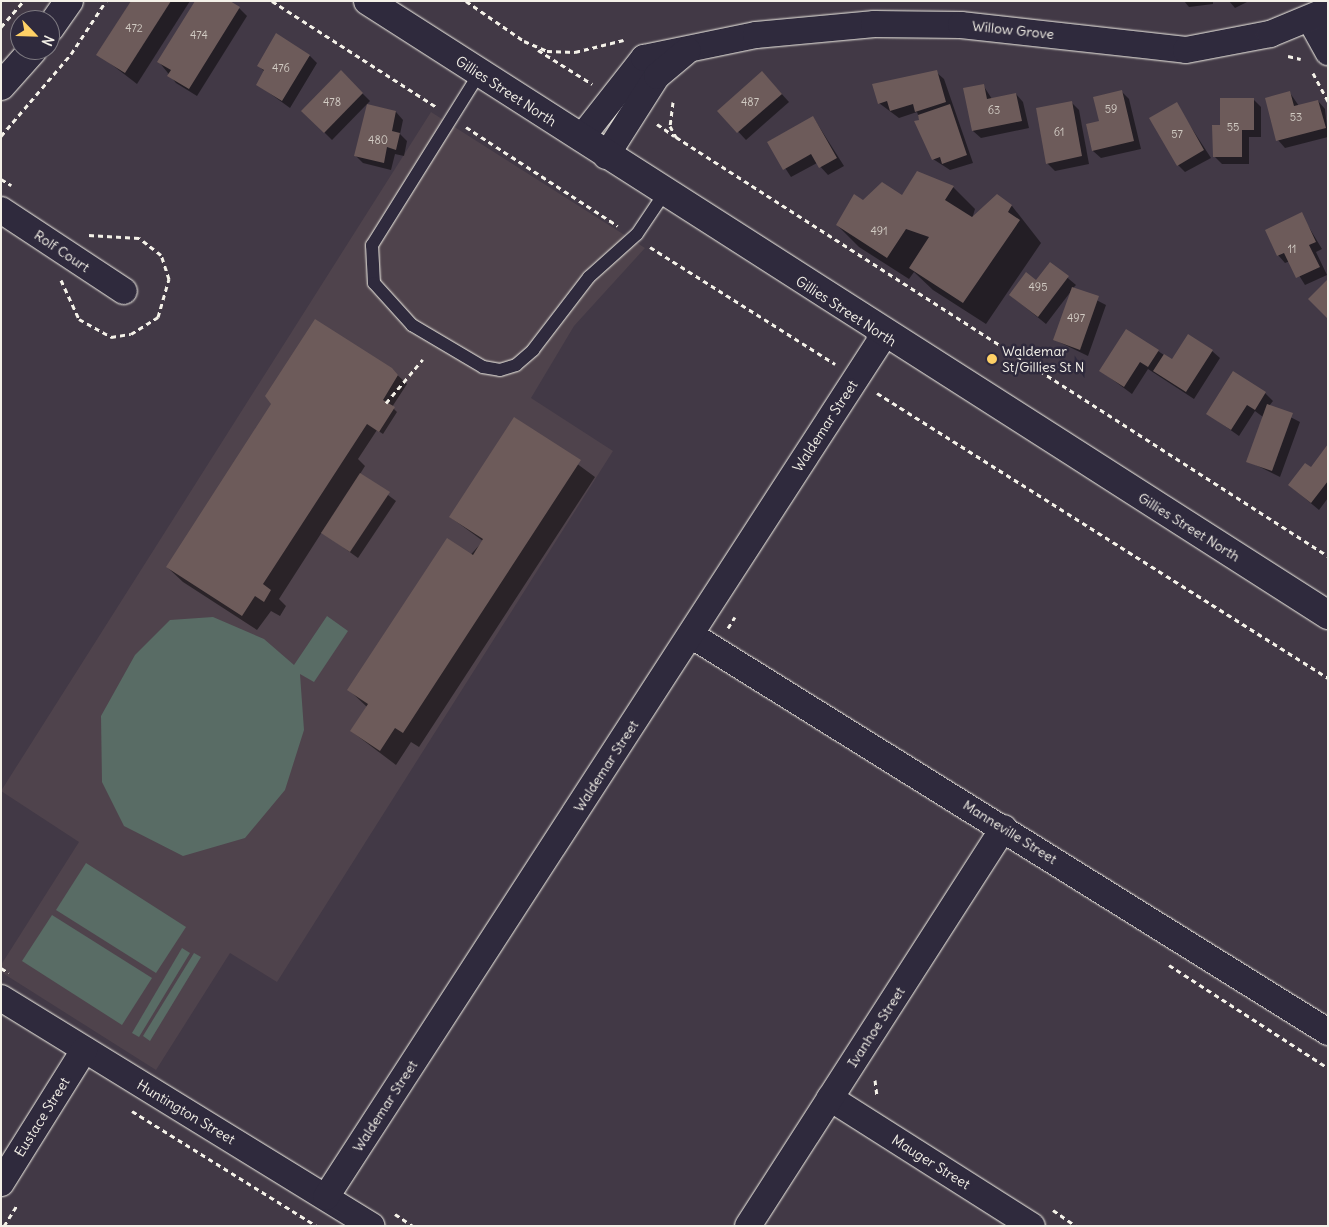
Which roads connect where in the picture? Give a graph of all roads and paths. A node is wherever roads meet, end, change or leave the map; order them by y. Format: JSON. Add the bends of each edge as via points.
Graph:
{"nodes":[{"id":1,"x":24,"y":1,"type":"edge"},
{"id":2,"x":69,"y":1,"type":"edge"},
{"id":3,"x":106,"y":1,"type":"edge"},
{"id":4,"x":272,"y":1,"type":"edge"},
{"id":5,"x":368,"y":1,"type":"edge"},
{"id":6,"x":466,"y":1,"type":"edge"},
{"id":7,"x":60,"y":14,"type":"edge"},
{"id":8,"x":1319,"y":15,"type":"edge"},
{"id":9,"x":1,"y":27,"type":"edge"},
{"id":10,"x":693,"y":47,"type":"junction"},
{"id":11,"x":587,"y":50,"type":"dead end"},
{"id":12,"x":1283,"y":56,"type":"dead end"},
{"id":13,"x":24,"y":60,"type":"edge"},
{"id":14,"x":1315,"y":62,"type":"edge"},
{"id":15,"x":480,"y":74,"type":"junction"},
{"id":16,"x":1,"y":86,"type":"edge"},
{"id":17,"x":676,"y":94,"type":"dead end"},
{"id":18,"x":1328,"y":101,"type":"edge"},
{"id":19,"x":451,"y":117,"type":"junction"},
{"id":20,"x":1,"y":136,"type":"edge"},
{"id":21,"x":581,"y":138,"type":"junction"},
{"id":22,"x":606,"y":156,"type":"junction"},
{"id":23,"x":1,"y":179,"type":"edge"},
{"id":24,"x":17,"y":189,"type":"dead end"},
{"id":25,"x":664,"y":194,"type":"junction"},
{"id":26,"x":1,"y":210,"type":"edge"},
{"id":27,"x":81,"y":230,"type":"dead end"},
{"id":28,"x":634,"y":236,"type":"junction"},
{"id":29,"x":60,"y":276,"type":"dead end"},
{"id":30,"x":124,"y":292,"type":"dead end"},
{"id":31,"x":884,"y":335,"type":"junction"},
{"id":32,"x":423,"y":359,"type":"dead end"},
{"id":33,"x":835,"y":364,"type":"dead end"},
{"id":34,"x":876,"y":392,"type":"dead end"},
{"id":35,"x":386,"y":403,"type":"dead end"},
{"id":36,"x":1328,"y":556,"type":"edge"},
{"id":37,"x":1328,"y":615,"type":"edge"},
{"id":38,"x":691,"y":635,"type":"junction"},
{"id":39,"x":1328,"y":678,"type":"edge"},
{"id":40,"x":1004,"y":828,"type":"junction"},
{"id":41,"x":1,"y":998,"type":"edge"},
{"id":42,"x":1328,"y":1032,"type":"edge"},
{"id":43,"x":84,"y":1050,"type":"junction"},
{"id":44,"x":830,"y":1098,"type":"junction"},
{"id":45,"x":125,"y":1107,"type":"dead end"},
{"id":46,"x":1,"y":1183,"type":"edge"},
{"id":47,"x":326,"y":1197,"type":"junction"},
{"id":48,"x":316,"y":1226,"type":"edge"},
{"id":49,"x":372,"y":1226,"type":"edge"},
{"id":50,"x":748,"y":1226,"type":"edge"},
{"id":51,"x":1032,"y":1226,"type":"edge"}],
"edges":[{"from":1,"to":9,"type":"path"},
{"from":2,"to":7,"type":"main road"},
{"from":3,"to":20,"type":"path","via":[[71,54]]},
{"from":4,"to":19,"type":"path"},
{"from":5,"to":15,"type":"main road","name":"Gillies Street North"},
{"from":6,"to":11,"type":"path","via":[[540,50]]},
{"from":8,"to":10,"type":"street","name":"Willow Grove","via":[[1235,43],[1186,50],[1008,28],[912,24],[826,26]]},
{"from":8,"to":14,"type":"street"},
{"from":10,"to":21,"type":"street","name":"Willow Grove","via":[[644,58]]},
{"from":10,"to":22,"type":"street","name":"Willow Grove","via":[[657,76]]},
{"from":12,"to":14,"type":"path"},
{"from":13,"to":16,"type":"main road"},
{"from":14,"to":18,"type":"path"},
{"from":15,"to":19,"type":"lane"},
{"from":15,"to":21,"type":"main road","name":"Gillies Street North"},
{"from":17,"to":36,"type":"path","via":[[670,116],[676,137]]},
{"from":19,"to":28,"type":"path"},
{"from":19,"to":28,"type":"lane","via":[[370,253],[378,288],[412,325],[475,364],[507,369],[533,350],[589,278]]},
{"from":21,"to":22,"type":"main road","name":"Gillies Street North"},
{"from":22,"to":25,"type":"main road","name":"Gillies Street North"},
{"from":23,"to":24,"type":"path"},
{"from":25,"to":28,"type":"lane"},
{"from":25,"to":31,"type":"main road","name":"Gillies Street North"},
{"from":26,"to":30,"type":"street","name":"Rolf Court"},
{"from":27,"to":29,"type":"path","via":[[89,236],[139,238],[161,255],[169,279],[158,317],[131,334],[111,337],[79,319]]},
{"from":28,"to":33,"type":"path"},
{"from":31,"to":37,"type":"main road","name":"Gillies Street North"},
{"from":31,"to":38,"type":"street","name":"Waldemar Street"},
{"from":32,"to":35,"type":"path"},
{"from":34,"to":39,"type":"path"},
{"from":38,"to":40,"type":"street","name":"Manneville Street"},
{"from":38,"to":47,"type":"street","name":"Waldemar Street"},
{"from":40,"to":42,"type":"street","name":"Manneville Street"},
{"from":40,"to":44,"type":"street","name":"Ivanhoe Street"},
{"from":41,"to":43,"type":"street","name":"Huntington Street"},
{"from":43,"to":46,"type":"street","name":"Eustace Street"},
{"from":43,"to":47,"type":"street","name":"Huntington Street"},
{"from":44,"to":50,"type":"street","name":"Ivanhoe Street"},
{"from":44,"to":51,"type":"street","name":"Mauger Street"},
{"from":45,"to":48,"type":"path"},
{"from":47,"to":49,"type":"street","name":"Huntington Street"}]}
